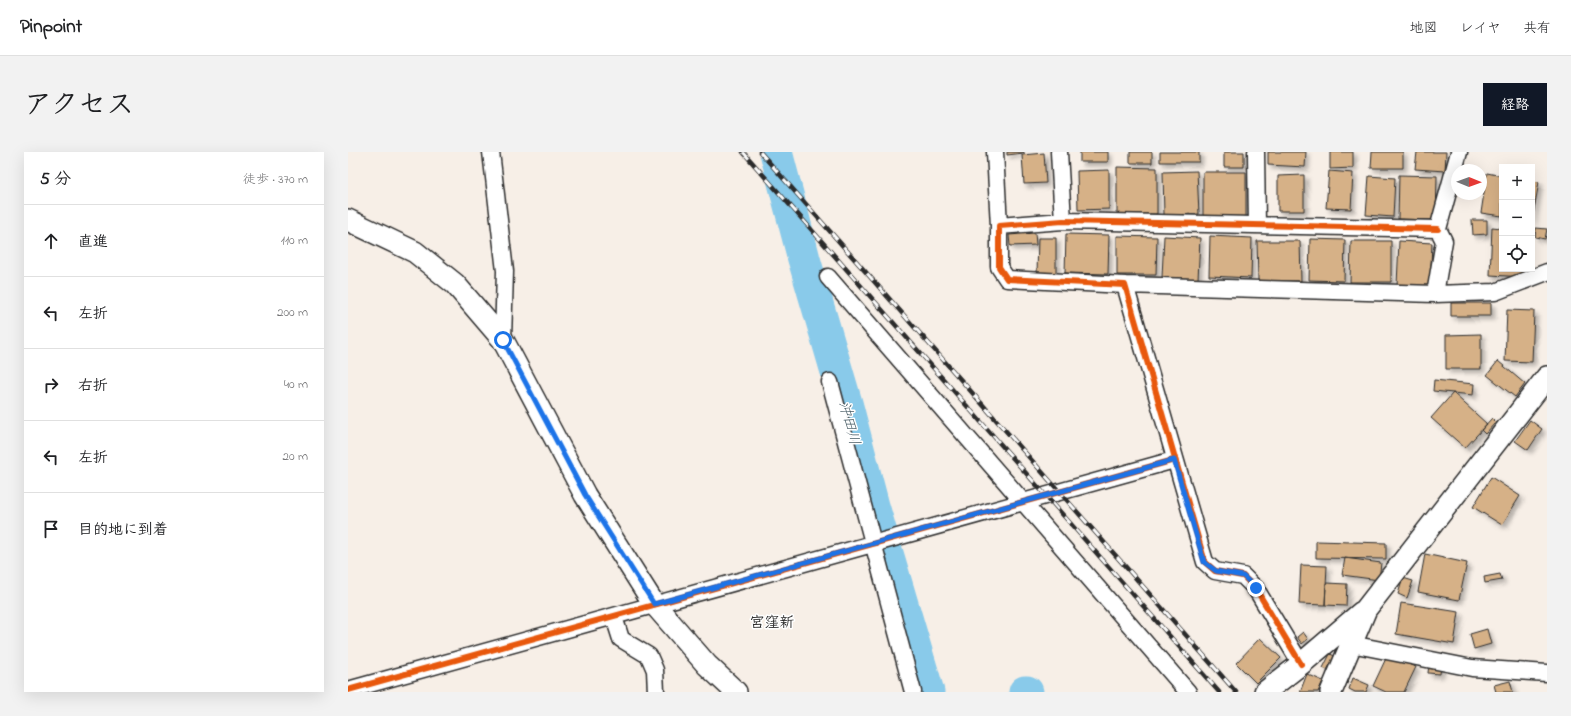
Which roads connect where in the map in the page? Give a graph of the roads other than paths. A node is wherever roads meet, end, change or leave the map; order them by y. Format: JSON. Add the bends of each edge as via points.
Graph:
{"nodes":[{"id":1,"x":491,"y":152,"type":"edge"},
{"id":2,"x":995,"y":152,"type":"edge"},
{"id":3,"x":1059,"y":152,"type":"edge"},
{"id":4,"x":1256,"y":152,"type":"edge"},
{"id":5,"x":1459,"y":152,"type":"edge"},
{"id":6,"x":348,"y":220,"type":"edge"},
{"id":7,"x":1063,"y":221,"type":"junction"},
{"id":8,"x":1257,"y":225,"type":"junction"},
{"id":9,"x":999,"y":226,"type":"junction"},
{"id":10,"x":1438,"y":229,"type":"junction"},
{"id":11,"x":1547,"y":272,"type":"edge"},
{"id":12,"x":828,"y":276,"type":"dead end"},
{"id":13,"x":1125,"y":285,"type":"junction"},
{"id":14,"x":1435,"y":294,"type":"junction"},
{"id":15,"x":503,"y":340,"type":"junction"},
{"id":16,"x":1547,"y":377,"type":"edge"},
{"id":17,"x":830,"y":382,"type":"dead end"},
{"id":18,"x":1174,"y":460,"type":"junction"},
{"id":19,"x":1022,"y":502,"type":"junction"},
{"id":20,"x":872,"y":544,"type":"junction"},
{"id":21,"x":654,"y":604,"type":"junction"},
{"id":22,"x":1366,"y":609,"type":"junction"},
{"id":23,"x":614,"y":617,"type":"junction"},
{"id":24,"x":1351,"y":644,"type":"junction"},
{"id":25,"x":1301,"y":664,"type":"junction"},
{"id":26,"x":1547,"y":673,"type":"edge"},
{"id":27,"x":348,"y":690,"type":"edge"},
{"id":28,"x":656,"y":692,"type":"edge"},
{"id":29,"x":736,"y":692,"type":"edge"},
{"id":30,"x":913,"y":692,"type":"edge"},
{"id":31,"x":1188,"y":692,"type":"edge"},
{"id":32,"x":1265,"y":692,"type":"edge"},
{"id":33,"x":1331,"y":692,"type":"edge"}],
"edges":[{"from":1,"to":15,"type":"street","via":[[505,271]]},
{"from":2,"to":9,"type":"street"},
{"from":3,"to":7,"type":"street"},
{"from":4,"to":8,"type":"street"},
{"from":5,"to":10,"type":"street"},
{"from":6,"to":15,"type":"street","via":[[415,252],[455,284]]},
{"from":7,"to":8,"type":"street"},
{"from":7,"to":9,"type":"street"},
{"from":8,"to":10,"type":"street"},
{"from":9,"to":13,"type":"street","via":[[999,267],[1007,279]]},
{"from":10,"to":14,"type":"street","via":[[1444,241]]},
{"from":11,"to":14,"type":"street","via":[[1494,292]]},
{"from":12,"to":19,"type":"street"},
{"from":13,"to":14,"type":"street"},
{"from":13,"to":18,"type":"street"},
{"from":15,"to":21,"type":"street","via":[[585,495]]},
{"from":16,"to":22,"type":"street"},
{"from":17,"to":20,"type":"street"},
{"from":18,"to":19,"type":"street"},
{"from":18,"to":25,"type":"street","via":[[1204,562],[1216,571],[1243,576],[1256,588]]},
{"from":19,"to":20,"type":"street"},
{"from":19,"to":31,"type":"street"},
{"from":20,"to":21,"type":"street"},
{"from":20,"to":30,"type":"street"},
{"from":21,"to":23,"type":"street"},
{"from":21,"to":29,"type":"street","via":[[707,665]]},
{"from":22,"to":24,"type":"street"},
{"from":22,"to":25,"type":"street"},
{"from":23,"to":27,"type":"street"},
{"from":23,"to":28,"type":"street","via":[[621,639],[649,656],[655,670]]},
{"from":24,"to":26,"type":"street","via":[[1472,668]]},
{"from":24,"to":33,"type":"street"},
{"from":25,"to":32,"type":"street"}]}
